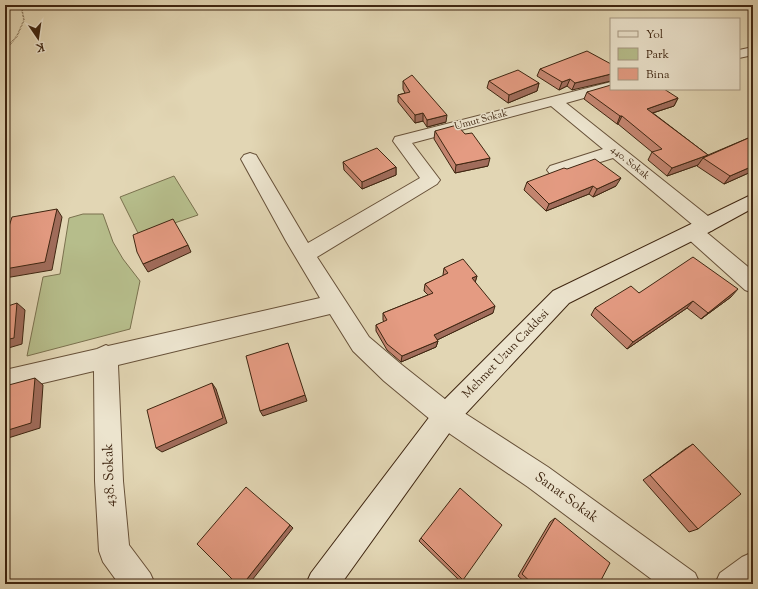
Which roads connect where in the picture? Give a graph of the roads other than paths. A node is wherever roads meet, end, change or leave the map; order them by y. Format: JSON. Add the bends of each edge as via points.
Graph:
{"nodes":[{"id":1,"x":753,"y":51,"type":"edge"},
{"id":2,"x":740,"y":54,"type":"edge"},
{"id":3,"x":610,"y":86,"type":"edge"},
{"id":4,"x":553,"y":100,"type":"junction"},
{"id":5,"x":616,"y":151,"type":"junction"},
{"id":6,"x":250,"y":159,"type":"dead end"},
{"id":7,"x":556,"y":170,"type":"edge"},
{"id":8,"x":753,"y":200,"type":"edge"},
{"id":9,"x":700,"y":229,"type":"junction"},
{"id":10,"x":305,"y":256,"type":"junction"},
{"id":11,"x":753,"y":284,"type":"edge"},
{"id":12,"x":335,"y":304,"type":"junction"},
{"id":13,"x":106,"y":356,"type":"junction"},
{"id":14,"x":5,"y":381,"type":"edge"},
{"id":15,"x":446,"y":416,"type":"junction"},
{"id":16,"x":753,"y":568,"type":"edge"},
{"id":17,"x":140,"y":584,"type":"edge"},
{"id":18,"x":322,"y":584,"type":"edge"},
{"id":19,"x":684,"y":584,"type":"edge"},
{"id":20,"x":731,"y":584,"type":"edge"}],
"edges":[{"from":1,"to":2,"type":"street"},
{"from":3,"to":4,"type":"street","name":"Umut Sokak"},
{"from":4,"to":5,"type":"street","name":"440. Sokak"},
{"from":4,"to":10,"type":"street","name":"Umut Sokak","via":[[401,141],[431,180]]},
{"from":5,"to":7,"type":"street"},
{"from":5,"to":9,"type":"street","name":"440. Sokak"},
{"from":6,"to":10,"type":"street","name":"Sanat Sokak"},
{"from":8,"to":9,"type":"street","name":"Mehmet Uzun Caddesi"},
{"from":9,"to":11,"type":"street","name":"440. Sokak"},
{"from":9,"to":15,"type":"street","name":"Mehmet Uzun Caddesi","via":[[561,297]]},
{"from":10,"to":12,"type":"street","name":"Sanat Sokak"},
{"from":12,"to":13,"type":"street"},
{"from":12,"to":15,"type":"street","name":"Sanat Sokak","via":[[361,344]]},
{"from":13,"to":14,"type":"street"},
{"from":13,"to":17,"type":"street","name":"438. Sokak","via":[[109,481],[114,551]]},
{"from":15,"to":18,"type":"street","name":"Mehmet Uzun Caddesi"},
{"from":15,"to":19,"type":"street","name":"Sanat Sokak","via":[[538,477]]},
{"from":16,"to":20,"type":"street"}]}
